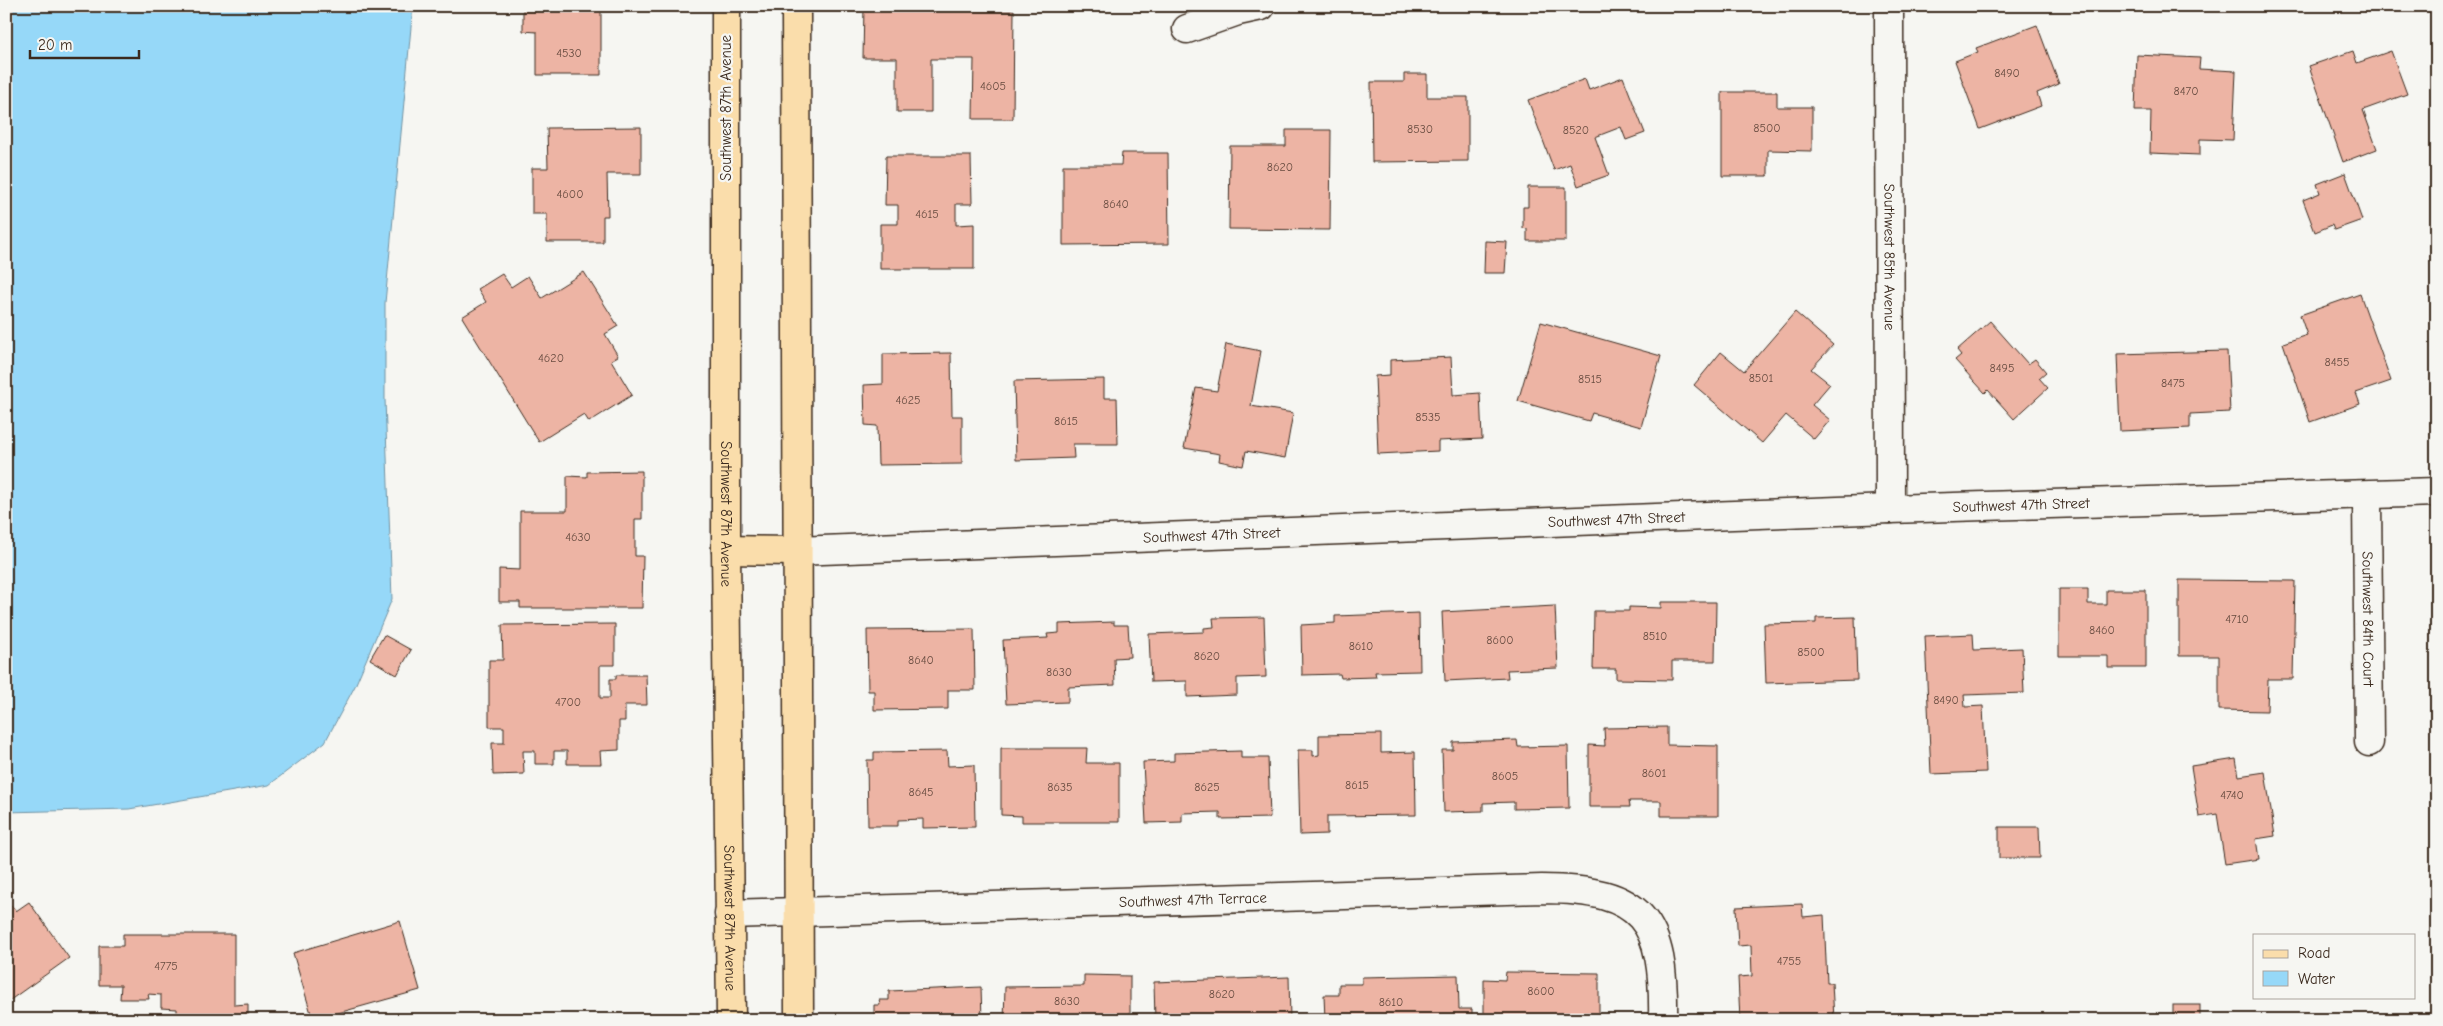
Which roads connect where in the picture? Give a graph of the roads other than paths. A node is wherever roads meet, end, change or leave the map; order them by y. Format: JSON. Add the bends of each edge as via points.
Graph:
{"nodes":[{"id":1,"x":726,"y":6,"type":"edge"},
{"id":2,"x":796,"y":6,"type":"edge"},
{"id":3,"x":1261,"y":6,"type":"edge"},
{"id":4,"x":1890,"y":6,"type":"edge"},
{"id":5,"x":1187,"y":29,"type":"dead end"},
{"id":6,"x":2437,"y":492,"type":"edge"},
{"id":7,"x":2367,"y":495,"type":"junction"},
{"id":8,"x":1890,"y":509,"type":"junction"},
{"id":9,"x":726,"y":550,"type":"junction"},
{"id":10,"x":796,"y":551,"type":"junction"},
{"id":11,"x":2369,"y":742,"type":"dead end"},
{"id":12,"x":729,"y":914,"type":"junction"},
{"id":13,"x":797,"y":914,"type":"junction"},
{"id":14,"x":731,"y":1020,"type":"edge"},
{"id":15,"x":799,"y":1020,"type":"edge"},
{"id":16,"x":1663,"y":1020,"type":"edge"}],
"edges":[{"from":1,"to":9,"type":"main road","name":"Southwest 87th Avenue"},
{"from":2,"to":10,"type":"main road"},
{"from":3,"to":5,"type":"street"},
{"from":4,"to":8,"type":"street","name":"Southwest 85th Avenue"},
{"from":6,"to":7,"type":"street","name":"Southwest 47th Street"},
{"from":7,"to":8,"type":"street","name":"Southwest 47th Street"},
{"from":7,"to":11,"type":"street","name":"Southwest 84th Court"},
{"from":8,"to":10,"type":"street","name":"Southwest 47th Street"},
{"from":9,"to":10,"type":"main road"},
{"from":9,"to":12,"type":"main road","name":"Southwest 87th Avenue"},
{"from":10,"to":13,"type":"main road"},
{"from":12,"to":13,"type":"street","name":"Southwest 47th Terrace"},
{"from":12,"to":14,"type":"main road","name":"Southwest 87th Avenue"},
{"from":13,"to":15,"type":"main road"},
{"from":13,"to":16,"type":"street","name":"Southwest 47th Terrace","via":[[1563,889],[1598,893],[1637,910],[1647,922],[1657,944]]}]}
